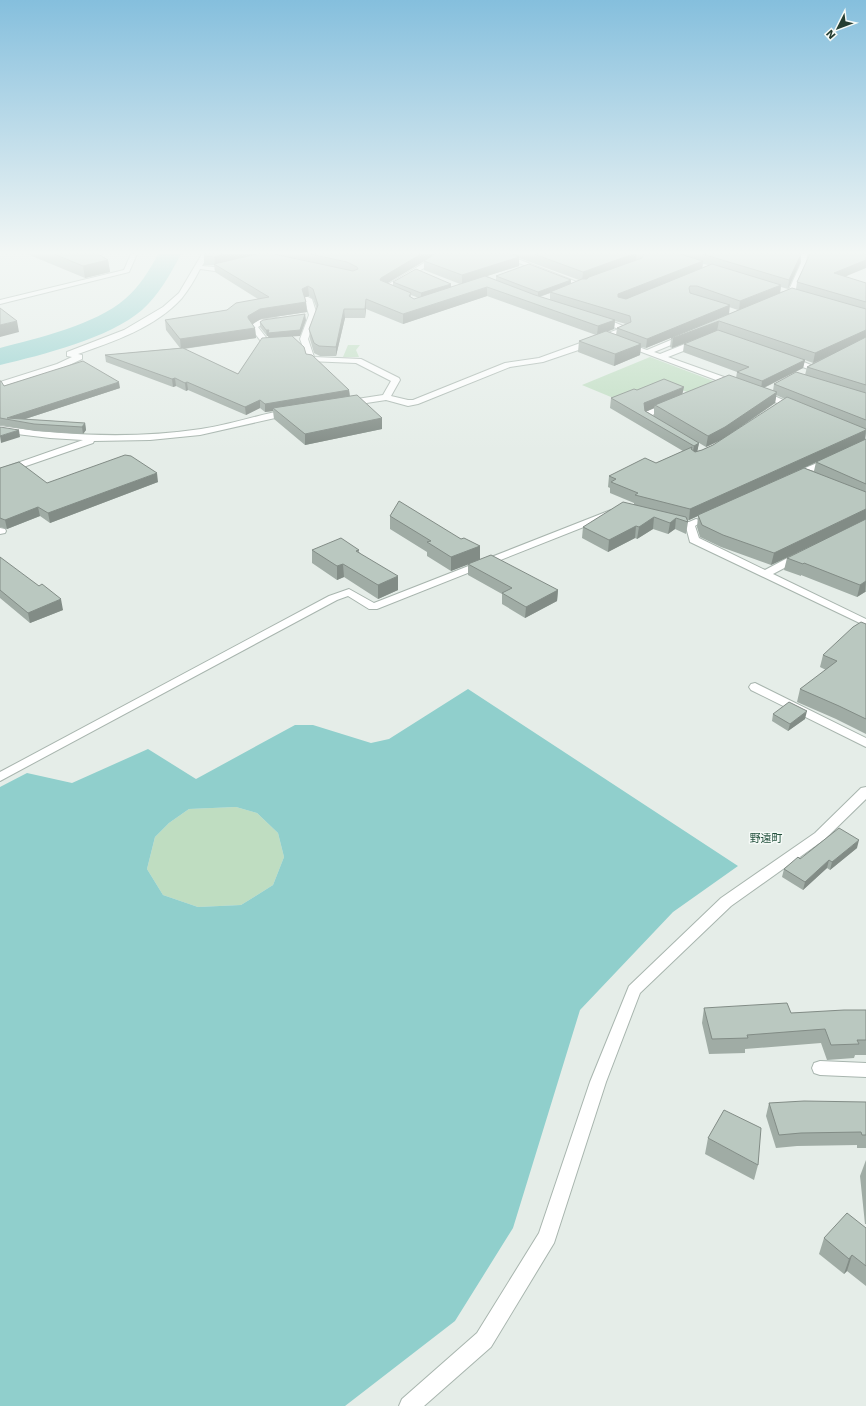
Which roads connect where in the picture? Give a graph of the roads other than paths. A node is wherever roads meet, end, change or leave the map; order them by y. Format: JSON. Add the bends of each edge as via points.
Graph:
{"nodes":[{"id":1,"x":148,"y":320,"type":"edge"},
{"id":2,"x":279,"y":320,"type":"edge"},
{"id":3,"x":307,"y":320,"type":"edge"},
{"id":4,"x":599,"y":320,"type":"edge"},
{"id":5,"x":595,"y":335,"type":"edge"},
{"id":6,"x":690,"y":335,"type":"edge"},
{"id":7,"x":605,"y":338,"type":"junction"},
{"id":8,"x":703,"y":340,"type":"edge"},
{"id":9,"x":282,"y":341,"type":"edge"},
{"id":10,"x":648,"y":352,"type":"junction"},
{"id":11,"x":661,"y":357,"type":"junction"},
{"id":12,"x":784,"y":357,"type":"edge"},
{"id":13,"x":801,"y":375,"type":"edge"},
{"id":14,"x":728,"y":381,"type":"junction"},
{"id":15,"x":0,"y":386,"type":"edge"},
{"id":16,"x":742,"y":386,"type":"edge"},
{"id":17,"x":714,"y":387,"type":"edge"},
{"id":18,"x":775,"y":388,"type":"edge"},
{"id":19,"x":386,"y":397,"type":"junction"},
{"id":20,"x":677,"y":402,"type":"edge"},
{"id":21,"x":784,"y":403,"type":"junction"},
{"id":22,"x":339,"y":404,"type":"edge"},
{"id":23,"x":300,"y":410,"type":"edge"},
{"id":24,"x":771,"y":410,"type":"edge"},
{"id":25,"x":805,"y":411,"type":"edge"},
{"id":26,"x":665,"y":427,"type":"edge"},
{"id":27,"x":0,"y":429,"type":"edge"},
{"id":28,"x":95,"y":439,"type":"junction"},
{"id":29,"x":837,"y":457,"type":"edge"},
{"id":30,"x":0,"y":472,"type":"edge"},
{"id":31,"x":801,"y":473,"type":"junction"},
{"id":32,"x":816,"y":479,"type":"edge"},
{"id":33,"x":787,"y":480,"type":"edge"},
{"id":34,"x":621,"y":509,"type":"edge"},
{"id":35,"x":660,"y":517,"type":"edge"},
{"id":36,"x":704,"y":519,"type":"edge"},
{"id":37,"x":690,"y":525,"type":"junction"},
{"id":38,"x":805,"y":553,"type":"edge"},
{"id":39,"x":765,"y":574,"type":"junction"},
{"id":40,"x":866,"y":623,"type":"edge"},
{"id":41,"x":755,"y":687,"type":"dead end"},
{"id":42,"x":866,"y":743,"type":"edge"},
{"id":43,"x":0,"y":777,"type":"edge"},
{"id":44,"x":866,"y":791,"type":"edge"},
{"id":45,"x":820,"y":1068,"type":"dead end"},
{"id":46,"x":866,"y":1070,"type":"edge"},
{"id":47,"x":409,"y":1406,"type":"edge"}],
"edges":[{"from":1,"to":15,"type":"street","via":[[108,341],[70,354],[79,357],[60,366]]},
{"from":2,"to":9,"type":"street","via":[[261,322],[254,327],[266,342]]},
{"from":3,"to":19,"type":"street","via":[[300,340],[311,359],[358,362],[396,380]]},
{"from":4,"to":7,"type":"street","via":[[626,329]]},
{"from":5,"to":7,"type":"street"},
{"from":6,"to":10,"type":"street"},
{"from":7,"to":10,"type":"street"},
{"from":7,"to":19,"type":"street","via":[[540,360],[508,365],[415,402],[408,403]]},
{"from":8,"to":11,"type":"street"},
{"from":10,"to":11,"type":"street"},
{"from":11,"to":14,"type":"street"},
{"from":12,"to":13,"type":"street","via":[[817,366]]},
{"from":14,"to":16,"type":"street"},
{"from":14,"to":17,"type":"street"},
{"from":18,"to":21,"type":"street","via":[[758,392]]},
{"from":19,"to":22,"type":"street"},
{"from":20,"to":26,"type":"street","via":[[648,414],[648,418]]},
{"from":21,"to":24,"type":"street"},
{"from":21,"to":25,"type":"street"},
{"from":23,"to":28,"type":"street","via":[[202,432]]},
{"from":27,"to":28,"type":"street"},
{"from":28,"to":30,"type":"street"},
{"from":29,"to":31,"type":"street"},
{"from":31,"to":32,"type":"street"},
{"from":31,"to":33,"type":"street"},
{"from":34,"to":43,"type":"street","via":[[373,607],[348,592],[333,598]]},
{"from":35,"to":37,"type":"street"},
{"from":36,"to":37,"type":"street"},
{"from":37,"to":39,"type":"street","via":[[694,540]]},
{"from":38,"to":39,"type":"street"},
{"from":39,"to":40,"type":"street"},
{"from":41,"to":42,"type":"street"},
{"from":44,"to":47,"type":"street","via":[[820,836],[726,902],[634,990],[598,1082],[547,1238],[484,1340]]},
{"from":45,"to":46,"type":"street"}]}
